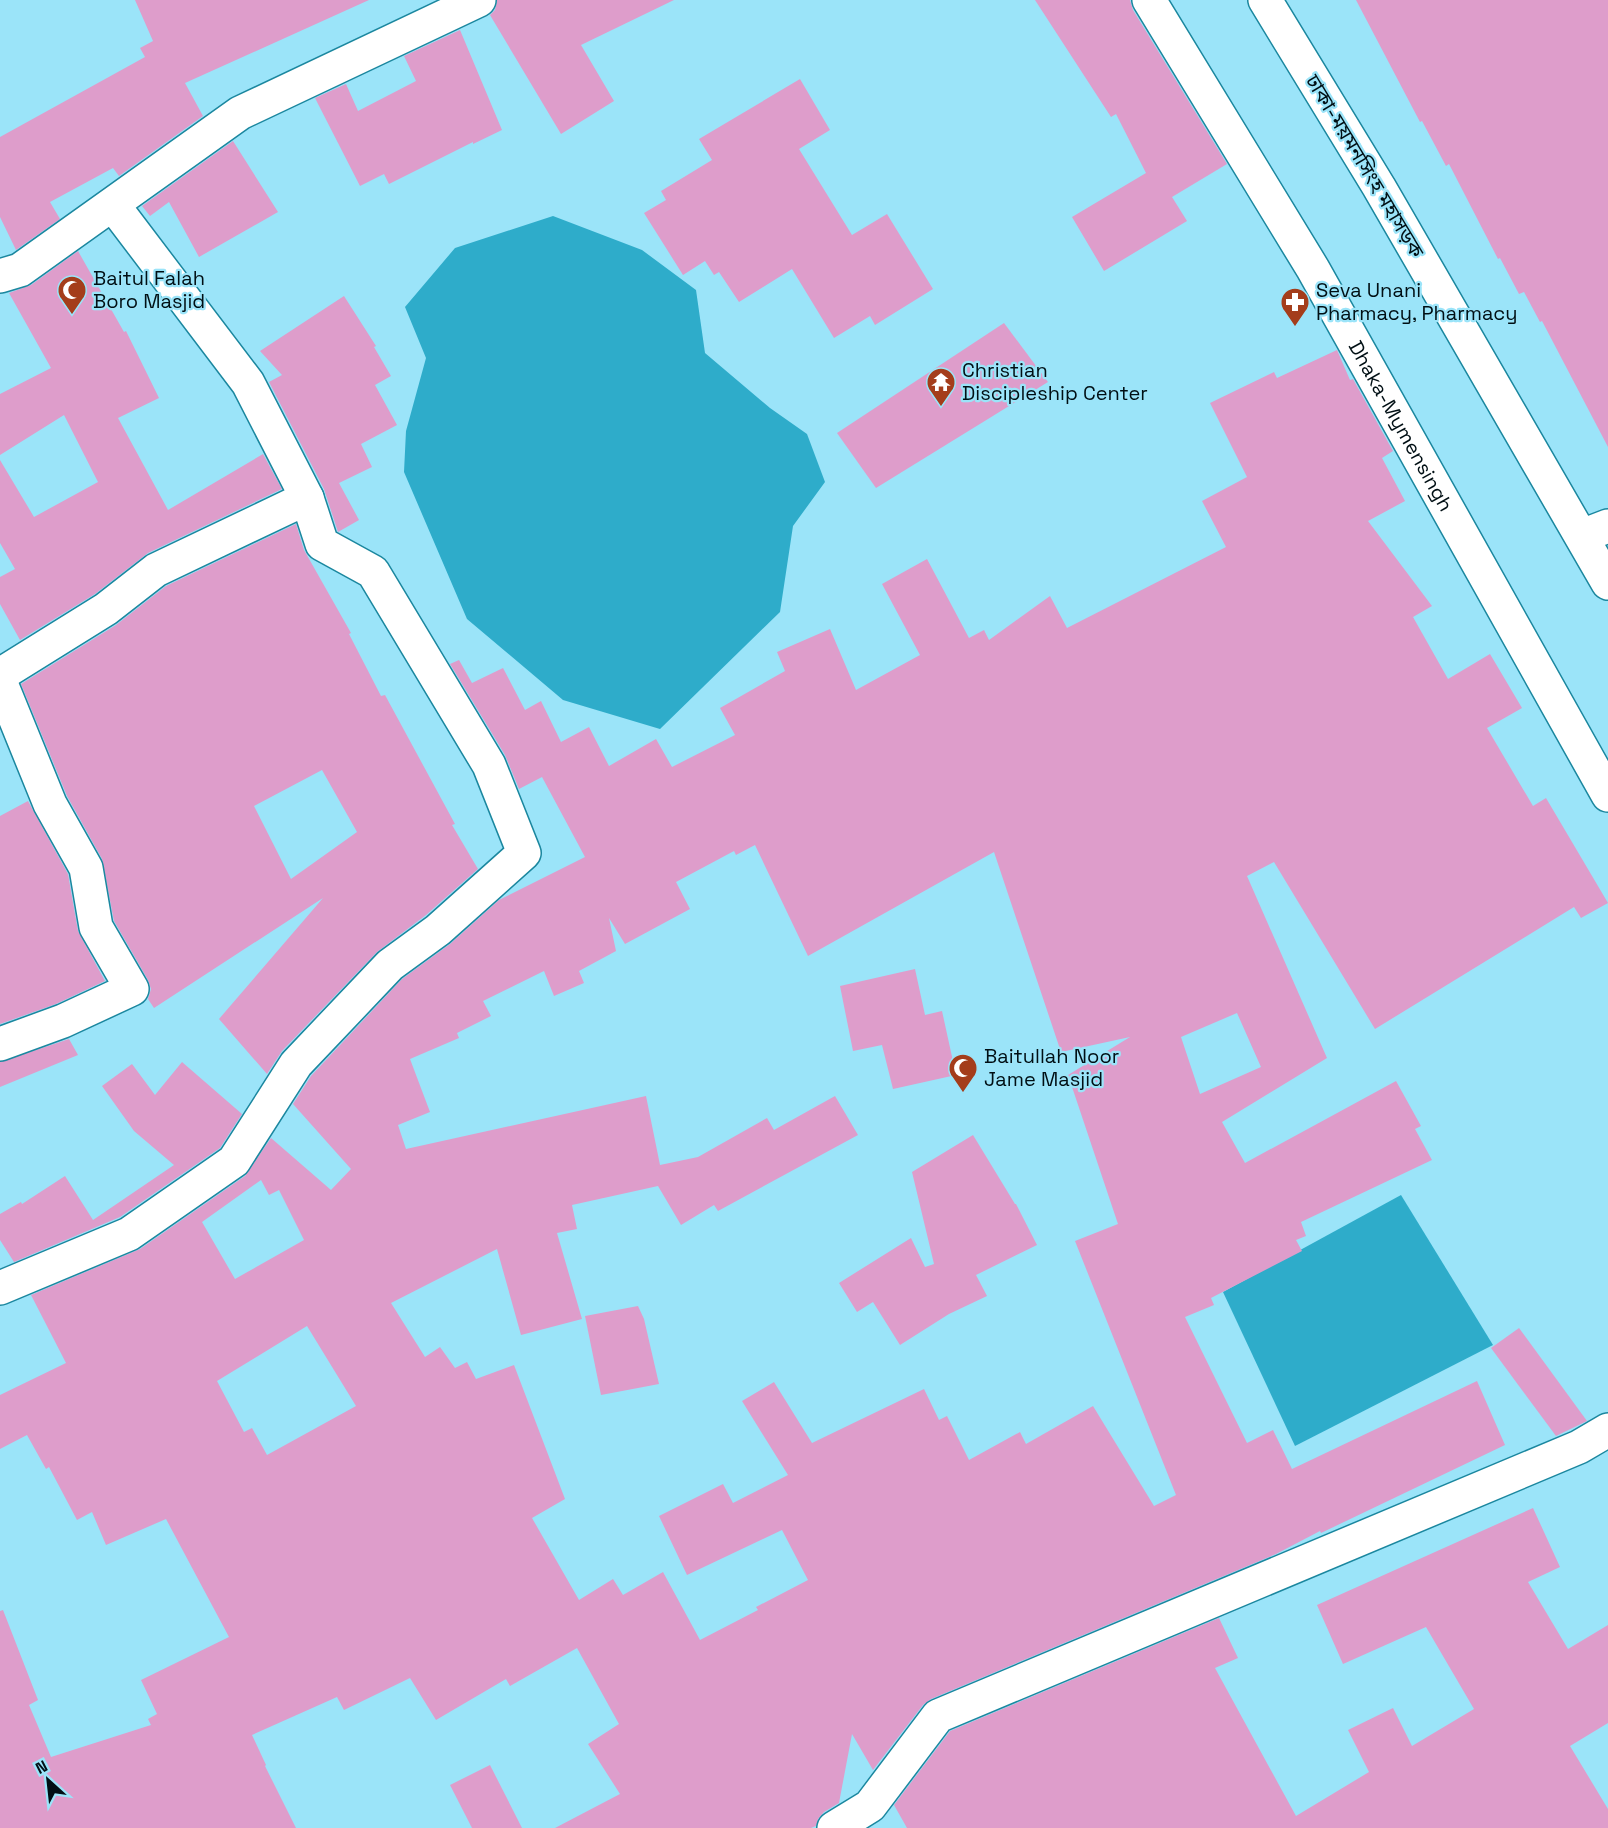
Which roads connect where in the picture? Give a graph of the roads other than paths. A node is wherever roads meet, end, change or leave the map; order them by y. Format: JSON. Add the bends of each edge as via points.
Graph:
{"nodes":[{"id":1,"x":479,"y":0,"type":"edge"},
{"id":2,"x":1149,"y":0,"type":"edge"},
{"id":3,"x":1264,"y":0,"type":"edge"},
{"id":4,"x":113,"y":205,"type":"junction"},
{"id":5,"x":0,"y":276,"type":"edge"},
{"id":6,"x":307,"y":498,"type":"junction"},
{"id":7,"x":1595,"y":531,"type":"edge"},
{"id":8,"x":1608,"y":583,"type":"edge"},
{"id":9,"x":0,"y":675,"type":"edge"},
{"id":10,"x":0,"y":681,"type":"edge"},
{"id":11,"x":1608,"y":795,"type":"edge"},
{"id":12,"x":0,"y":1044,"type":"edge"},
{"id":13,"x":0,"y":1288,"type":"edge"},
{"id":14,"x":1608,"y":1430,"type":"edge"},
{"id":15,"x":834,"y":1828,"type":"edge"}],
"edges":[{"from":1,"to":4,"type":"main road","via":[[240,113]]},
{"from":2,"to":11,"type":"main road","name":"Dhaka-Mymensingh","via":[[1312,269]]},
{"from":3,"to":7,"type":"main road","name":"ঢাকা-ময়মনসিংহ মহাসড়ক"},
{"from":4,"to":5,"type":"main road","via":[[20,270]]},
{"from":4,"to":6,"type":"main road","via":[[248,383]]},
{"from":6,"to":9,"type":"main road","via":[[156,570],[106,609]]},
{"from":6,"to":13,"type":"main road","via":[[322,544],[373,572],[419,646],[489,765],[524,853],[438,930],[390,965],[296,1064],[234,1161],[129,1233]]},
{"from":7,"to":8,"type":"main road","name":"ঢাকা-ময়মনসিংহ মহাসড়ক"},
{"from":10,"to":12,"type":"main road","via":[[50,804],[86,868],[96,927],[132,988],[63,1021]]},
{"from":14,"to":15,"type":"main road","via":[[1579,1447],[938,1716],[870,1806]]}]}
